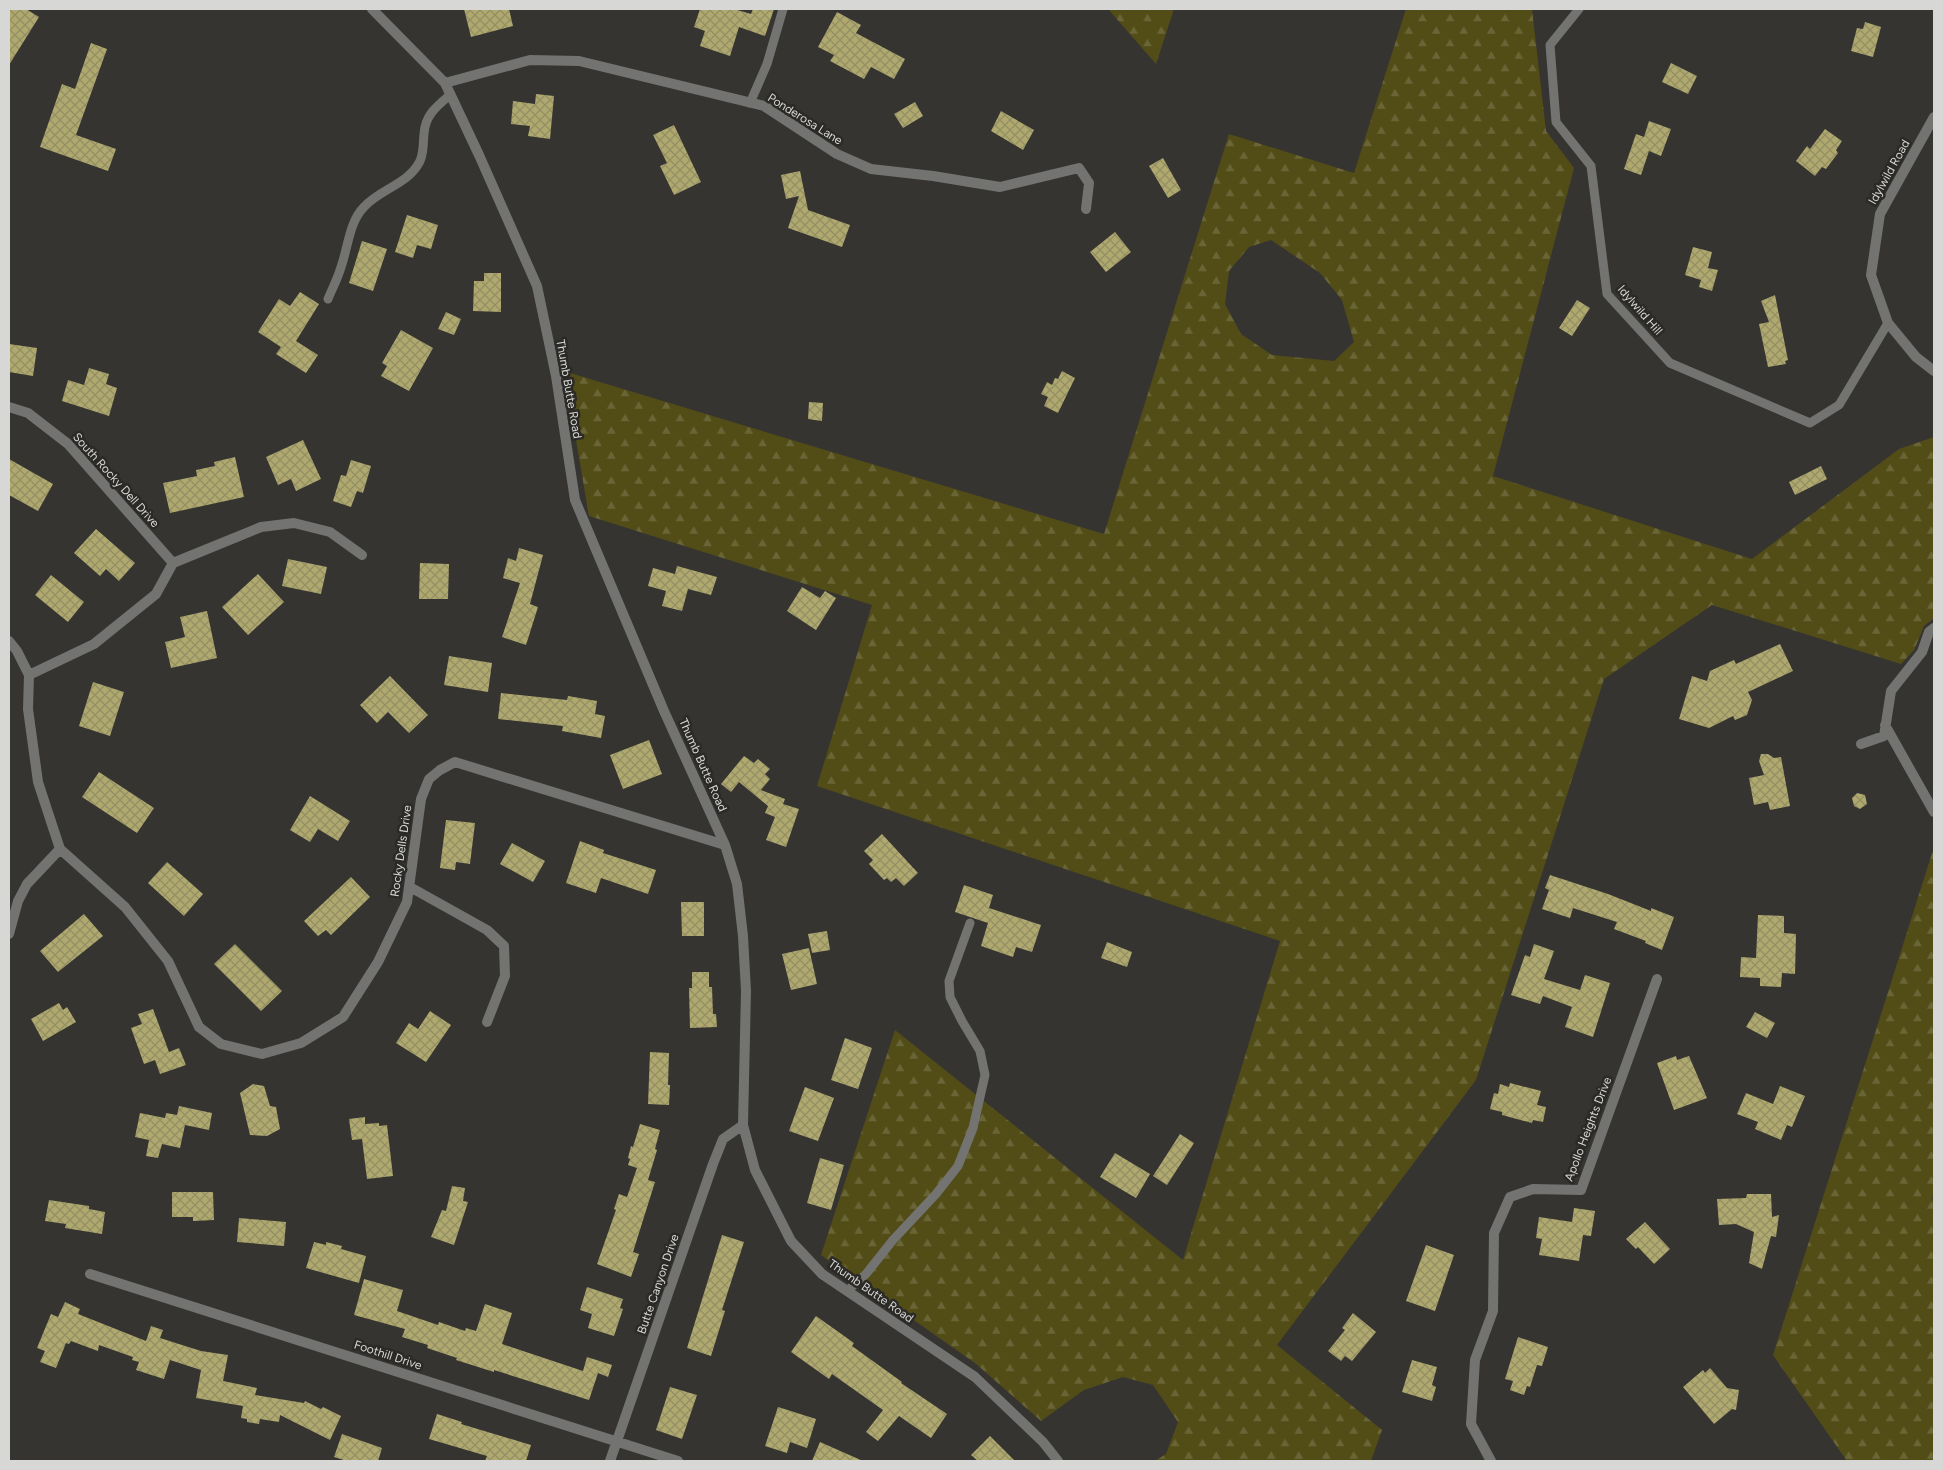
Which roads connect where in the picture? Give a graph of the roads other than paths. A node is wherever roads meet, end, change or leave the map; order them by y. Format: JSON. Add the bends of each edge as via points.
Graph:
{"nodes":[{"id":1,"x":372,"y":9,"type":"edge"},
{"id":2,"x":783,"y":9,"type":"edge"},
{"id":3,"x":1579,"y":9,"type":"edge"},
{"id":4,"x":445,"y":83,"type":"junction"},
{"id":5,"x":450,"y":94,"type":"junction"},
{"id":6,"x":750,"y":103,"type":"junction"},
{"id":7,"x":1934,"y":117,"type":"edge"},
{"id":8,"x":1086,"y":209,"type":"dead end"},
{"id":9,"x":328,"y":299,"type":"dead end"},
{"id":10,"x":1888,"y":322,"type":"junction"},
{"id":11,"x":1934,"y":371,"type":"edge"},
{"id":12,"x":9,"y":407,"type":"edge"},
{"id":13,"x":362,"y":555,"type":"dead end"},
{"id":14,"x":173,"y":562,"type":"junction"},
{"id":15,"x":1934,"y":628,"type":"edge"},
{"id":16,"x":9,"y":641,"type":"edge"},
{"id":17,"x":28,"y":675,"type":"junction"},
{"id":18,"x":1885,"y":726,"type":"junction"},
{"id":19,"x":1861,"y":744,"type":"dead end"},
{"id":20,"x":1934,"y":812,"type":"edge"},
{"id":21,"x":725,"y":844,"type":"junction"},
{"id":22,"x":60,"y":849,"type":"junction"},
{"id":23,"x":410,"y":887,"type":"junction"},
{"id":24,"x":970,"y":923,"type":"dead end"},
{"id":25,"x":9,"y":934,"type":"edge"},
{"id":26,"x":1657,"y":979,"type":"dead end"},
{"id":27,"x":487,"y":1022,"type":"dead end"},
{"id":28,"x":743,"y":1125,"type":"junction"},
{"id":29,"x":90,"y":1274,"type":"dead end"},
{"id":30,"x":847,"y":1290,"type":"junction"},
{"id":31,"x":617,"y":1441,"type":"junction"},
{"id":32,"x":610,"y":1461,"type":"edge"},
{"id":33,"x":678,"y":1461,"type":"edge"},
{"id":34,"x":1058,"y":1461,"type":"edge"},
{"id":35,"x":1490,"y":1461,"type":"edge"}],
"edges":[{"from":1,"to":4,"type":"street","name":"Thumb Butte Road"},
{"from":2,"to":6,"type":"lane","via":[[767,64]]},
{"from":3,"to":10,"type":"lane","name":"Idylwild Hill","via":[[1550,45],[1556,122],[1591,166],[1607,294],[1670,363],[1810,424],[1839,405]]},
{"from":4,"to":5,"type":"street","name":"Thumb Butte Road"},
{"from":4,"to":6,"type":"street","name":"Ponderosa Lane","via":[[530,60],[579,61]]},
{"from":5,"to":9,"type":"lane","via":[[427,119],[420,161],[412,172],[365,206],[356,218]]},
{"from":5,"to":21,"type":"street","name":"Thumb Butte Road","via":[[536,286],[556,376],[575,500],[664,711]]},
{"from":6,"to":8,"type":"street","name":"Ponderosa Lane","via":[[764,106],[837,154],[871,170],[1000,187],[1079,168],[1088,183]]},
{"from":7,"to":10,"type":"street","name":"Idylwild Road","via":[[1880,214],[1871,275]]},
{"from":10,"to":11,"type":"street","name":"Idylwild Road","via":[[1916,357]]},
{"from":12,"to":14,"type":"street","name":"South Rocky Dell Drive","via":[[28,413],[68,444]]},
{"from":13,"to":14,"type":"street","via":[[330,532],[294,523],[261,527]]},
{"from":14,"to":17,"type":"street","via":[[156,594],[94,644]]},
{"from":15,"to":18,"type":"street","via":[[1929,632],[1922,652],[1891,691]]},
{"from":16,"to":17,"type":"street"},
{"from":17,"to":22,"type":"street","via":[[28,709],[38,782]]},
{"from":18,"to":19,"type":"street","via":[[1884,736]]},
{"from":18,"to":20,"type":"street"},
{"from":21,"to":23,"type":"street","name":"Rocky Dells Drive","via":[[456,762],[429,779],[421,799]]},
{"from":21,"to":28,"type":"street","name":"Thumb Butte Road","via":[[737,884],[743,936],[746,990]]},
{"from":22,"to":23,"type":"street","name":"Rocky Dells Drive","via":[[125,907],[168,961],[199,1027],[221,1044],[262,1054],[301,1043],[343,1017],[378,962],[407,902]]},
{"from":22,"to":25,"type":"street","via":[[27,884],[18,901]]},
{"from":23,"to":27,"type":"street","via":[[487,930],[504,946],[505,976]]},
{"from":24,"to":30,"type":"lane","via":[[949,981],[950,997],[980,1051],[985,1075],[973,1128],[958,1166],[866,1274]]},
{"from":26,"to":35,"type":"street","name":"Apollo Heights Drive","via":[[1581,1190],[1533,1189],[1510,1197],[1494,1233],[1493,1311],[1475,1360],[1471,1424]]},
{"from":28,"to":30,"type":"street","name":"Thumb Butte Road","via":[[755,1170],[791,1241],[822,1274]]},
{"from":28,"to":31,"type":"street","name":"Butte Canyon Drive","via":[[723,1139]]},
{"from":29,"to":31,"type":"street","name":"Foothill Drive"},
{"from":30,"to":34,"type":"street","name":"Thumb Butte Road","via":[[975,1377]]},
{"from":31,"to":32,"type":"street","name":"Butte Canyon Drive"},
{"from":31,"to":33,"type":"street","name":"Foothill Drive"}]}
